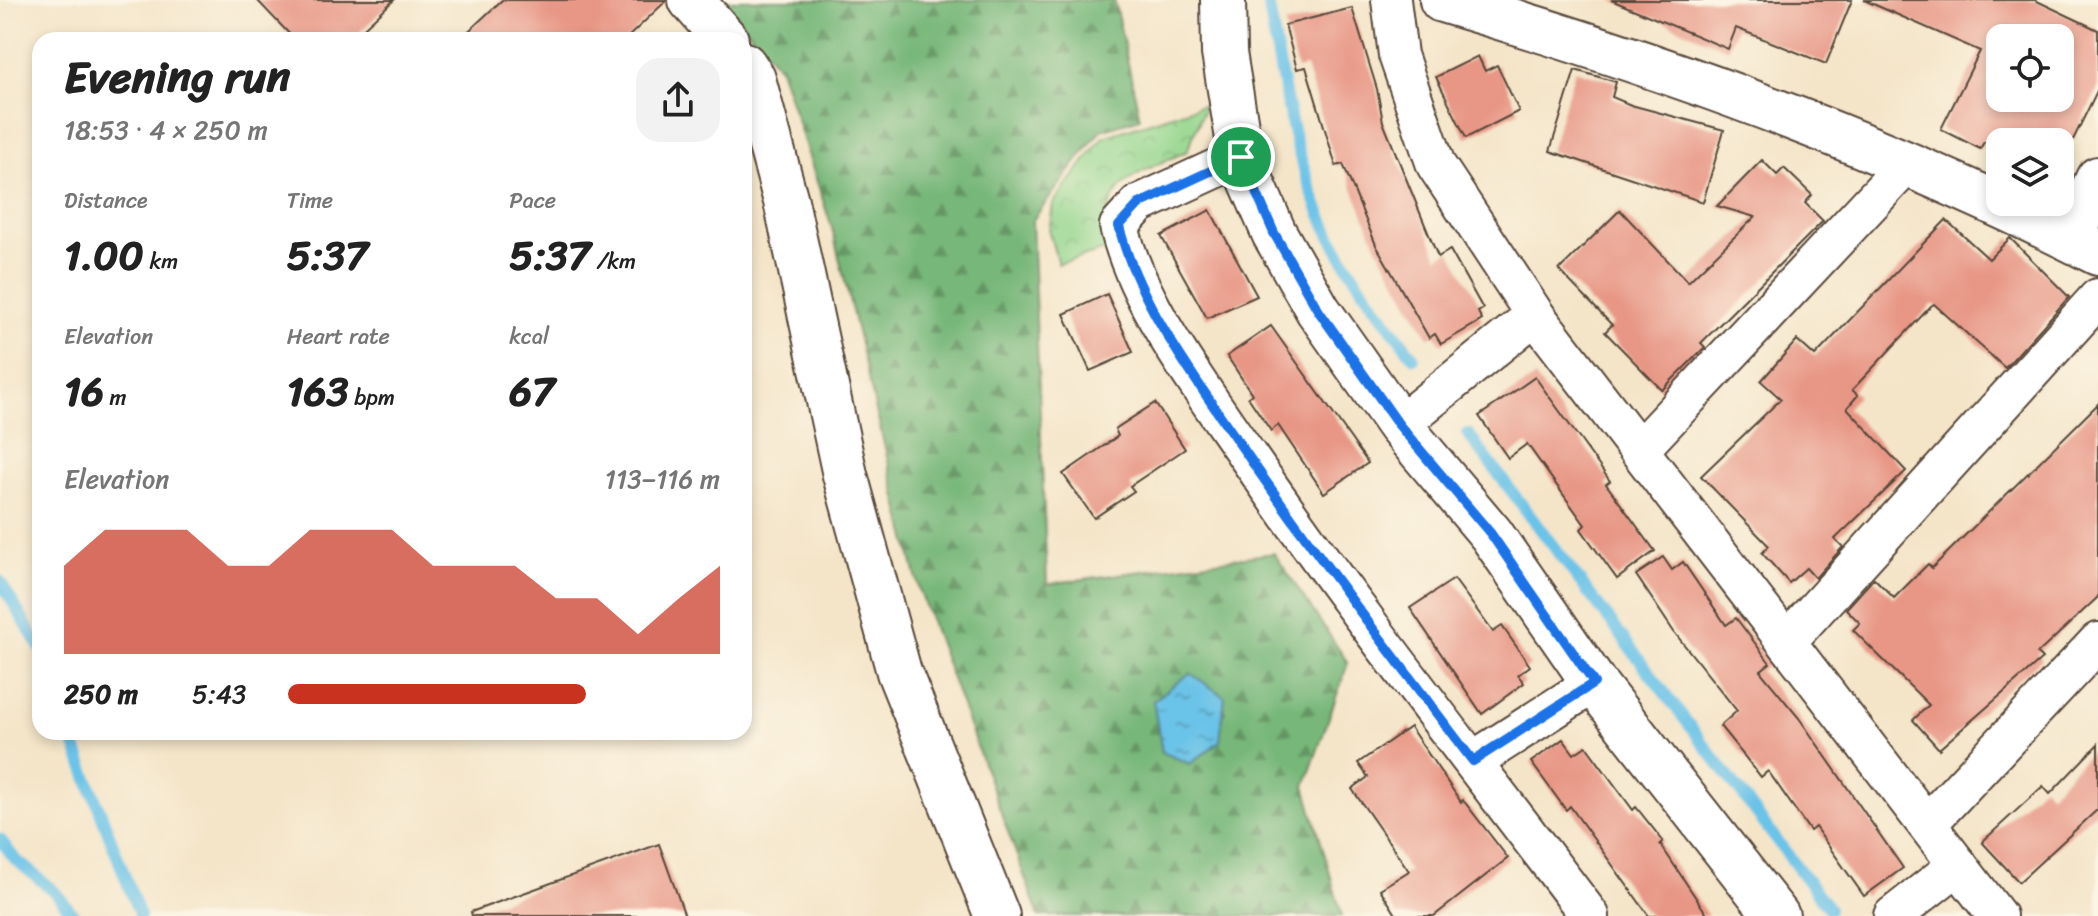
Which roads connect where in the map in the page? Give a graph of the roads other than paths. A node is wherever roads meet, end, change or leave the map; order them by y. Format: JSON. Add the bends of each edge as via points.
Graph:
{"nodes":[{"id":1,"x":691,"y":0,"type":"edge"},
{"id":2,"x":1223,"y":0,"type":"edge"},
{"id":3,"x":1391,"y":0,"type":"edge"},
{"id":4,"x":1442,"y":0,"type":"edge"},
{"id":5,"x":719,"y":32,"type":"edge"},
{"id":6,"x":752,"y":77,"type":"edge"},
{"id":7,"x":1241,"y":157,"type":"junction"},
{"id":8,"x":1907,"y":164,"type":"junction"},
{"id":9,"x":2098,"y":179,"type":"edge"},
{"id":10,"x":2084,"y":246,"type":"edge"},
{"id":11,"x":2098,"y":298,"type":"edge"},
{"id":12,"x":1535,"y":315,"type":"junction"},
{"id":13,"x":1399,"y":425,"type":"junction"},
{"id":14,"x":1639,"y":450,"type":"junction"},
{"id":15,"x":1788,"y":640,"type":"junction"},
{"id":16,"x":2098,"y":642,"type":"edge"},
{"id":17,"x":1594,"y":683,"type":"junction"},
{"id":18,"x":1473,"y":761,"type":"junction"},
{"id":19,"x":1928,"y":823,"type":"junction"},
{"id":20,"x":1958,"y":865,"type":"junction"},
{"id":21,"x":997,"y":916,"type":"edge"},
{"id":22,"x":1590,"y":916,"type":"edge"},
{"id":23,"x":1777,"y":916,"type":"edge"},
{"id":24,"x":1893,"y":916,"type":"edge"},
{"id":25,"x":1997,"y":916,"type":"edge"}],
"edges":[{"from":1,"to":5,"type":"street"},
{"from":2,"to":7,"type":"street","via":[[1224,53]]},
{"from":3,"to":12,"type":"street","via":[[1398,55],[1436,165]]},
{"from":4,"to":8,"type":"street","via":[[1750,99]]},
{"from":6,"to":21,"type":"street","via":[[786,201],[845,475],[899,672]]},
{"from":7,"to":13,"type":"street","via":[[1274,233],[1318,310]]},
{"from":7,"to":18,"type":"street","via":[[1139,204],[1119,226],[1127,259],[1194,378],[1238,442],[1327,571]]},
{"from":8,"to":10,"type":"street"},
{"from":8,"to":14,"type":"street"},
{"from":9,"to":10,"type":"street"},
{"from":11,"to":15,"type":"street"},
{"from":12,"to":13,"type":"street"},
{"from":12,"to":14,"type":"street"},
{"from":13,"to":17,"type":"street","via":[[1491,534]]},
{"from":14,"to":15,"type":"street"},
{"from":15,"to":19,"type":"street"},
{"from":16,"to":19,"type":"street"},
{"from":17,"to":18,"type":"street"},
{"from":17,"to":23,"type":"street"},
{"from":18,"to":22,"type":"street"},
{"from":19,"to":20,"type":"street"},
{"from":20,"to":24,"type":"street"},
{"from":20,"to":25,"type":"street"}]}
